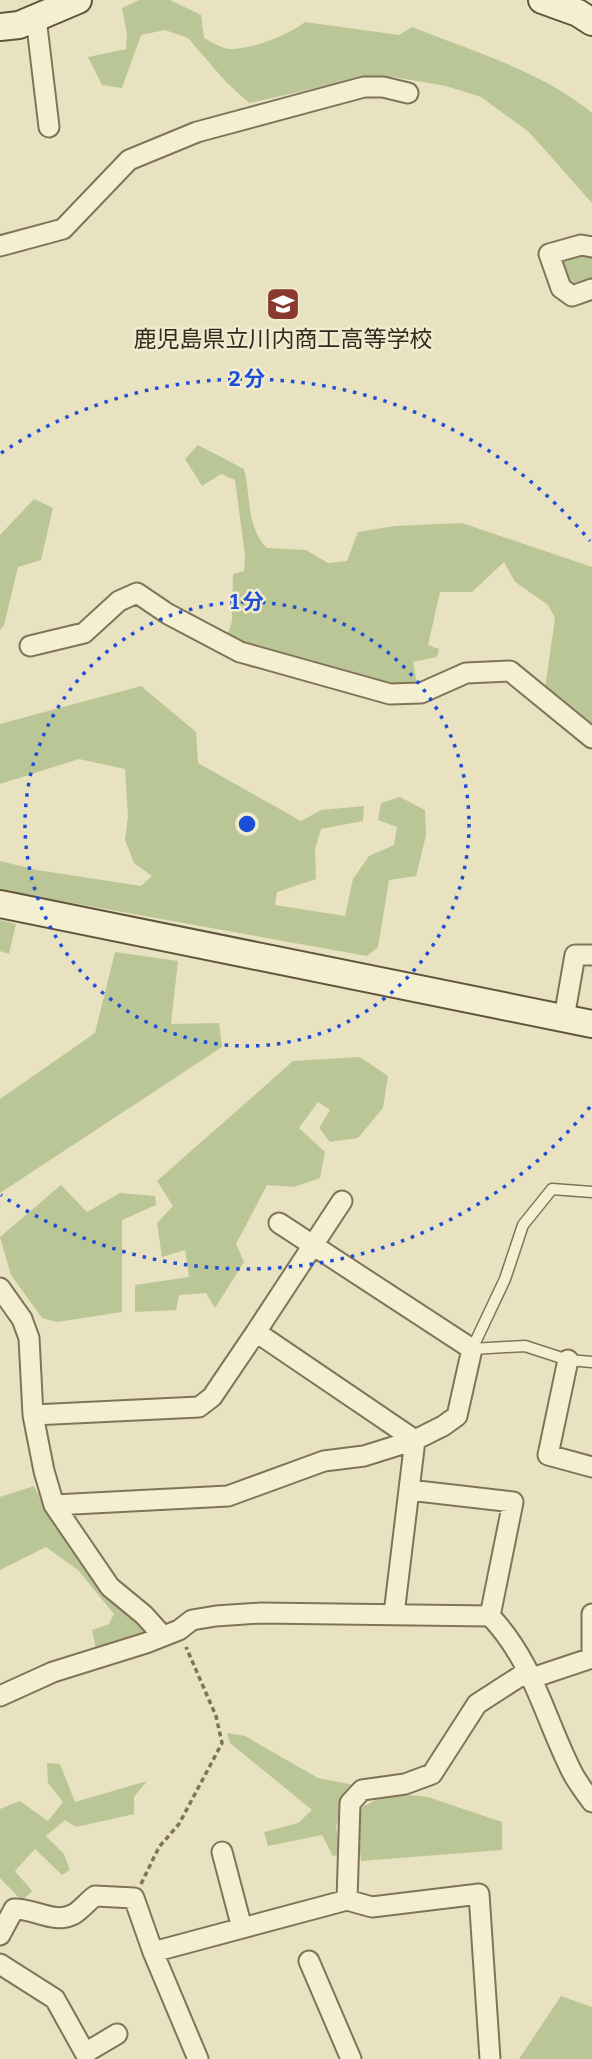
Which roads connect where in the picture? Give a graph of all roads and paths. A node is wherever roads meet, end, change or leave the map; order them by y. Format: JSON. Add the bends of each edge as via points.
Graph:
{"nodes":[{"id":1,"x":78,"y":0,"type":"edge"},
{"id":2,"x":542,"y":0,"type":"edge"},
{"id":3,"x":36,"y":18,"type":"junction"},
{"id":4,"x":592,"y":22,"type":"edge"},
{"id":5,"x":0,"y":27,"type":"edge"},
{"id":6,"x":408,"y":93,"type":"dead end"},
{"id":7,"x":49,"y":127,"type":"dead end"},
{"id":8,"x":0,"y":246,"type":"edge"},
{"id":9,"x":592,"y":247,"type":"edge"},
{"id":10,"x":592,"y":289,"type":"edge"},
{"id":11,"x":30,"y":646,"type":"dead end"},
{"id":12,"x":592,"y":738,"type":"edge"},
{"id":13,"x":0,"y":904,"type":"edge"},
{"id":14,"x":592,"y":955,"type":"edge"},
{"id":15,"x":564,"y":1018,"type":"junction"},
{"id":16,"x":592,"y":1024,"type":"edge"},
{"id":17,"x":592,"y":1192,"type":"edge"},
{"id":18,"x":342,"y":1201,"type":"dead end"},
{"id":19,"x":279,"y":1223,"type":"dead end"},
{"id":20,"x":312,"y":1246,"type":"junction"},
{"id":21,"x":0,"y":1288,"type":"edge"},
{"id":22,"x":256,"y":1332,"type":"junction"},
{"id":23,"x":471,"y":1349,"type":"junction"},
{"id":24,"x":568,"y":1360,"type":"junction"},
{"id":25,"x":592,"y":1363,"type":"edge"},
{"id":26,"x":33,"y":1415,"type":"junction"},
{"id":27,"x":415,"y":1440,"type":"junction"},
{"id":28,"x":592,"y":1468,"type":"edge"},
{"id":29,"x":409,"y":1490,"type":"junction"},
{"id":30,"x":54,"y":1505,"type":"junction"},
{"id":31,"x":394,"y":1614,"type":"junction"},
{"id":32,"x":592,"y":1614,"type":"edge"},
{"id":33,"x":490,"y":1616,"type":"junction"},
{"id":34,"x":171,"y":1633,"type":"junction"},
{"id":35,"x":530,"y":1674,"type":"junction"},
{"id":36,"x":0,"y":1696,"type":"edge"},
{"id":37,"x":592,"y":1802,"type":"edge"},
{"id":38,"x":222,"y":1852,"type":"dead end"},
{"id":39,"x":134,"y":1898,"type":"junction"},
{"id":40,"x":347,"y":1900,"type":"junction"},
{"id":41,"x":242,"y":1928,"type":"junction"},
{"id":42,"x":0,"y":1935,"type":"edge"},
{"id":43,"x":153,"y":1952,"type":"junction"},
{"id":44,"x":309,"y":1961,"type":"dead end"},
{"id":45,"x":0,"y":1964,"type":"edge"},
{"id":46,"x":117,"y":2034,"type":"dead end"},
{"id":47,"x":198,"y":2059,"type":"edge"},
{"id":48,"x":351,"y":2059,"type":"edge"},
{"id":49,"x":490,"y":2059,"type":"edge"}],
"edges":[{"from":1,"to":3,"type":"street"},
{"from":2,"to":4,"type":"street"},
{"from":3,"to":5,"type":"street"},
{"from":3,"to":7,"type":"street"},
{"from":6,"to":8,"type":"street","via":[[364,87],[197,132],[129,160],[63,229]]},
{"from":9,"to":10,"type":"street","via":[[581,245],[549,254],[561,288],[572,296]]},
{"from":11,"to":12,"type":"street","via":[[84,633],[119,601],[137,593],[240,652],[390,694],[421,693],[466,673],[510,671]]},
{"from":13,"to":15,"type":"street"},
{"from":14,"to":15,"type":"street","via":[[575,955]]},
{"from":15,"to":16,"type":"street"},
{"from":17,"to":23,"type":"lane","via":[[552,1189],[523,1225],[505,1279]]},
{"from":18,"to":20,"type":"street"},
{"from":19,"to":20,"type":"street"},
{"from":20,"to":22,"type":"street"},
{"from":20,"to":23,"type":"street"},
{"from":21,"to":26,"type":"street","via":[[29,1338]]},
{"from":22,"to":26,"type":"street","via":[[212,1397],[199,1407]]},
{"from":22,"to":27,"type":"street"},
{"from":23,"to":24,"type":"lane","via":[[525,1346]]},
{"from":23,"to":27,"type":"street","via":[[457,1416]]},
{"from":24,"to":25,"type":"lane"},
{"from":24,"to":28,"type":"street","via":[[548,1455]]},
{"from":26,"to":30,"type":"street"},
{"from":27,"to":29,"type":"street"},
{"from":27,"to":30,"type":"street","via":[[364,1456],[324,1461],[228,1496]]},
{"from":29,"to":31,"type":"street"},
{"from":29,"to":33,"type":"street","via":[[513,1503]]},
{"from":30,"to":34,"type":"street","via":[[110,1587]]},
{"from":31,"to":33,"type":"street"},
{"from":31,"to":34,"type":"street","via":[[216,1616],[192,1620]]},
{"from":32,"to":35,"type":"street","via":[[592,1658]]},
{"from":33,"to":35,"type":"street","via":[[508,1635]]},
{"from":34,"to":36,"type":"street","via":[[53,1672]]},
{"from":34,"to":39,"type":"path","via":[[216,1716],[222,1743]]},
{"from":35,"to":37,"type":"street","via":[[571,1772]]},
{"from":35,"to":40,"type":"street","via":[[477,1704],[432,1774],[405,1784],[362,1790],[350,1803]]},
{"from":38,"to":41,"type":"street"},
{"from":39,"to":42,"type":"street","via":[[95,1896],[74,1914],[58,1919],[26,1908],[14,1909]]},
{"from":39,"to":43,"type":"street"},
{"from":40,"to":41,"type":"street"},
{"from":40,"to":49,"type":"street","via":[[372,1907],[479,1894]]},
{"from":41,"to":43,"type":"street"},
{"from":43,"to":47,"type":"street"},
{"from":44,"to":48,"type":"street"},
{"from":45,"to":46,"type":"street","via":[[55,1999],[85,2053]]}]}
